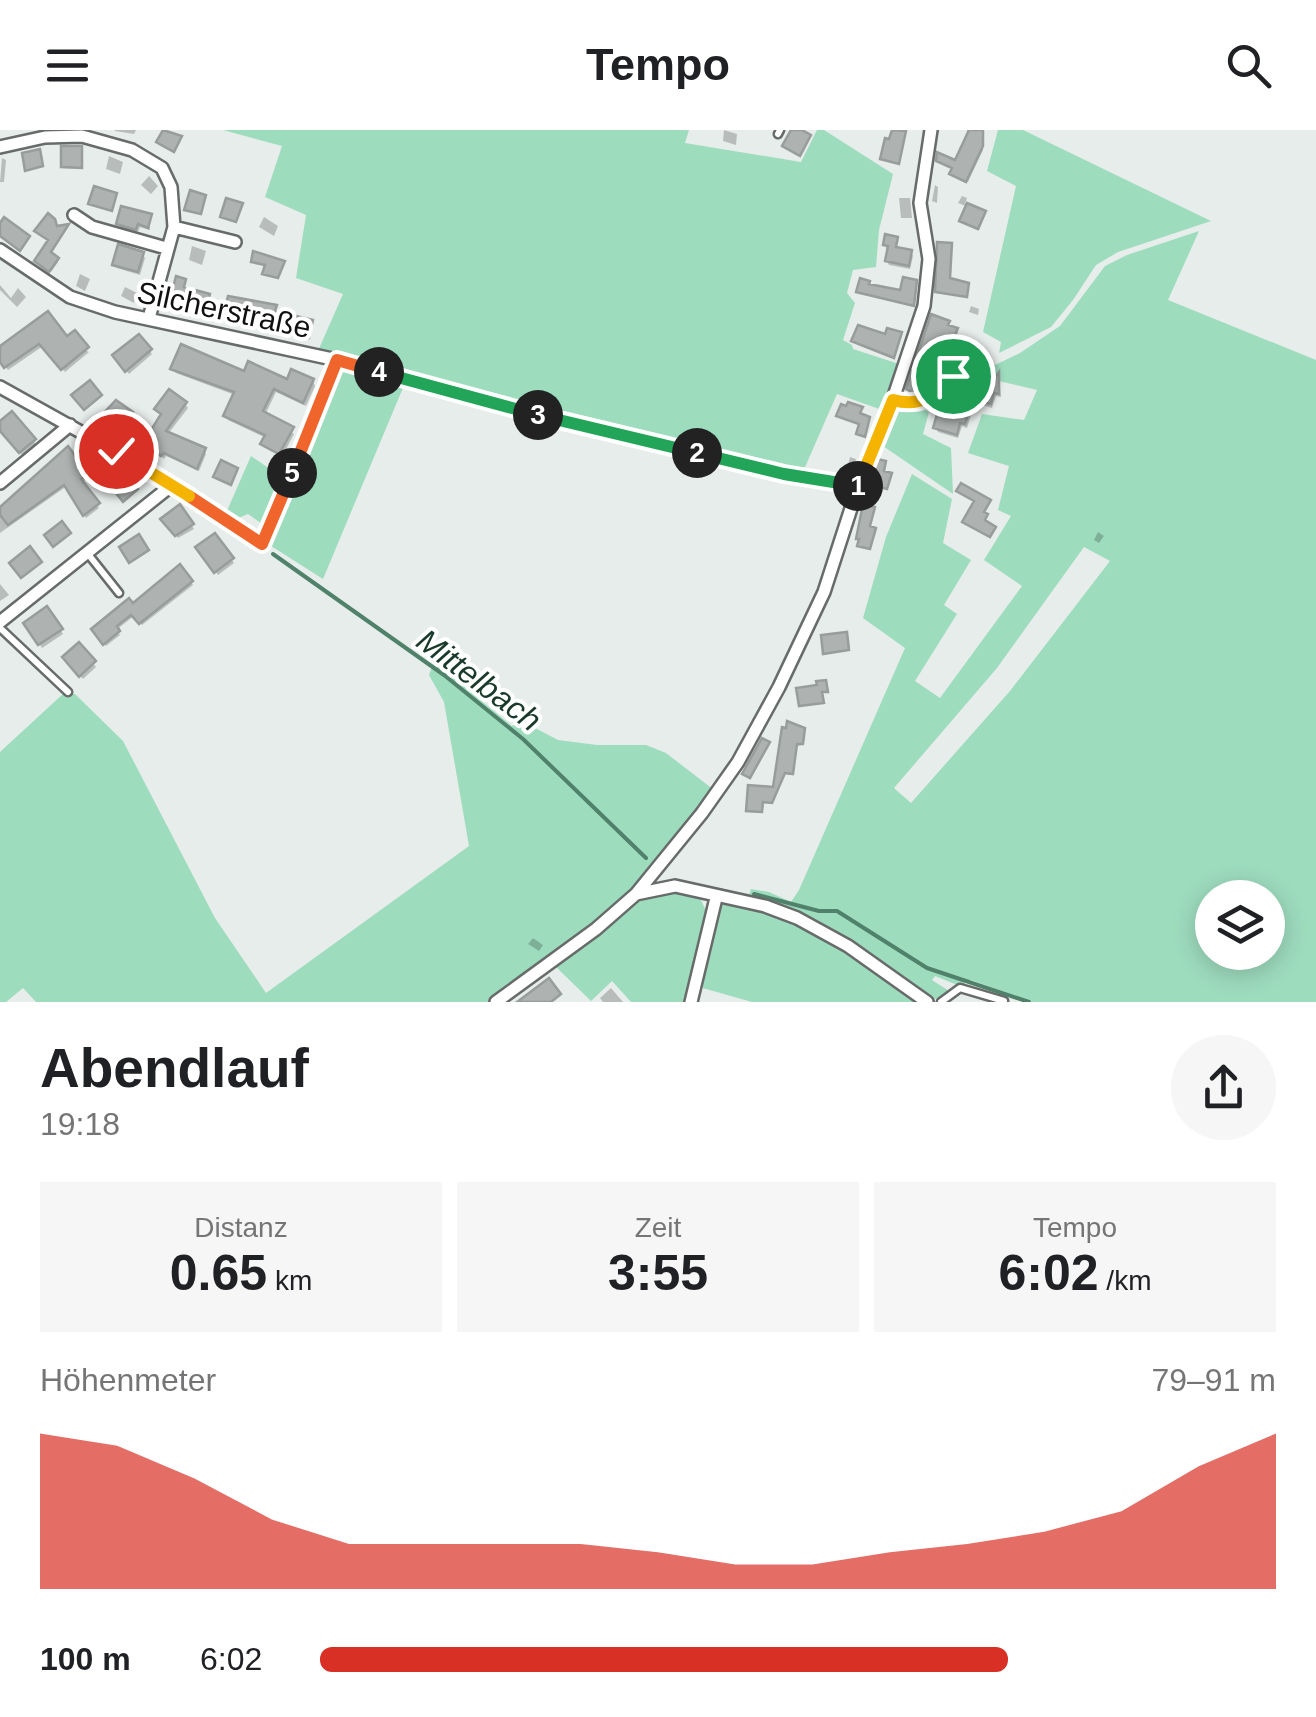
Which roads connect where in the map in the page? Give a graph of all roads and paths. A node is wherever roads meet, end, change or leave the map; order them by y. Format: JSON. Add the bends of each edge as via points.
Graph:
{"nodes":[{"id":1,"x":931,"y":130,"type":"edge"},
{"id":2,"x":0,"y":148,"type":"edge"},
{"id":3,"x":74,"y":215,"type":"dead end"},
{"id":4,"x":174,"y":227,"type":"junction"},
{"id":5,"x":235,"y":242,"type":"dead end"},
{"id":6,"x":166,"y":248,"type":"junction"},
{"id":7,"x":0,"y":250,"type":"edge"},
{"id":8,"x":150,"y":318,"type":"junction"},
{"id":9,"x":337,"y":360,"type":"junction"},
{"id":10,"x":972,"y":366,"type":"dead end"},
{"id":11,"x":0,"y":386,"type":"edge"},
{"id":12,"x":893,"y":400,"type":"junction"},
{"id":13,"x":70,"y":425,"type":"junction"},
{"id":14,"x":0,"y":483,"type":"edge"},
{"id":15,"x":172,"y":485,"type":"junction"},
{"id":16,"x":858,"y":486,"type":"junction"},
{"id":17,"x":88,"y":554,"type":"junction"},
{"id":18,"x":119,"y":593,"type":"dead end"},
{"id":19,"x":0,"y":625,"type":"edge"},
{"id":20,"x":68,"y":692,"type":"dead end"},
{"id":21,"x":662,"y":865,"type":"junction"},
{"id":22,"x":674,"y":886,"type":"junction"},
{"id":23,"x":636,"y":894,"type":"junction"},
{"id":24,"x":716,"y":898,"type":"junction"},
{"id":25,"x":1004,"y":1001,"type":"edge"},
{"id":26,"x":496,"y":1002,"type":"edge"},
{"id":27,"x":692,"y":1002,"type":"edge"},
{"id":28,"x":927,"y":1002,"type":"edge"},
{"id":29,"x":941,"y":1002,"type":"edge"}],
"edges":[{"from":1,"to":12,"type":"street","via":[[920,203],[928,245],[926,294]]},
{"from":2,"to":4,"type":"street","via":[[82,136],[142,154],[168,177]]},
{"from":3,"to":6,"type":"street","via":[[92,227]]},
{"from":4,"to":5,"type":"street"},
{"from":4,"to":6,"type":"street"},
{"from":6,"to":8,"type":"street"},
{"from":7,"to":8,"type":"street","name":"Silcherstraße","via":[[70,297]]},
{"from":8,"to":9,"type":"street","name":"Silcherstraße"},
{"from":9,"to":15,"type":"street","via":[[262,544]]},
{"from":9,"to":16,"type":"street","name":"Silcherstraße","via":[[568,423]]},
{"from":10,"to":12,"type":"lane","via":[[926,401]]},
{"from":11,"to":13,"type":"street"},
{"from":12,"to":16,"type":"street"},
{"from":13,"to":14,"type":"street"},
{"from":13,"to":15,"type":"street"},
{"from":15,"to":17,"type":"street"},
{"from":16,"to":21,"type":"street","via":[[824,592],[778,687],[738,762]]},
{"from":17,"to":18,"type":"lane"},
{"from":17,"to":19,"type":"street"},
{"from":19,"to":20,"type":"lane"},
{"from":21,"to":22,"type":"street"},
{"from":21,"to":23,"type":"street"},
{"from":22,"to":23,"type":"street"},
{"from":22,"to":24,"type":"street"},
{"from":23,"to":26,"type":"street"},
{"from":24,"to":27,"type":"street"},
{"from":24,"to":28,"type":"street","via":[[797,918]]},
{"from":25,"to":29,"type":"lane","via":[[960,988]]}]}
